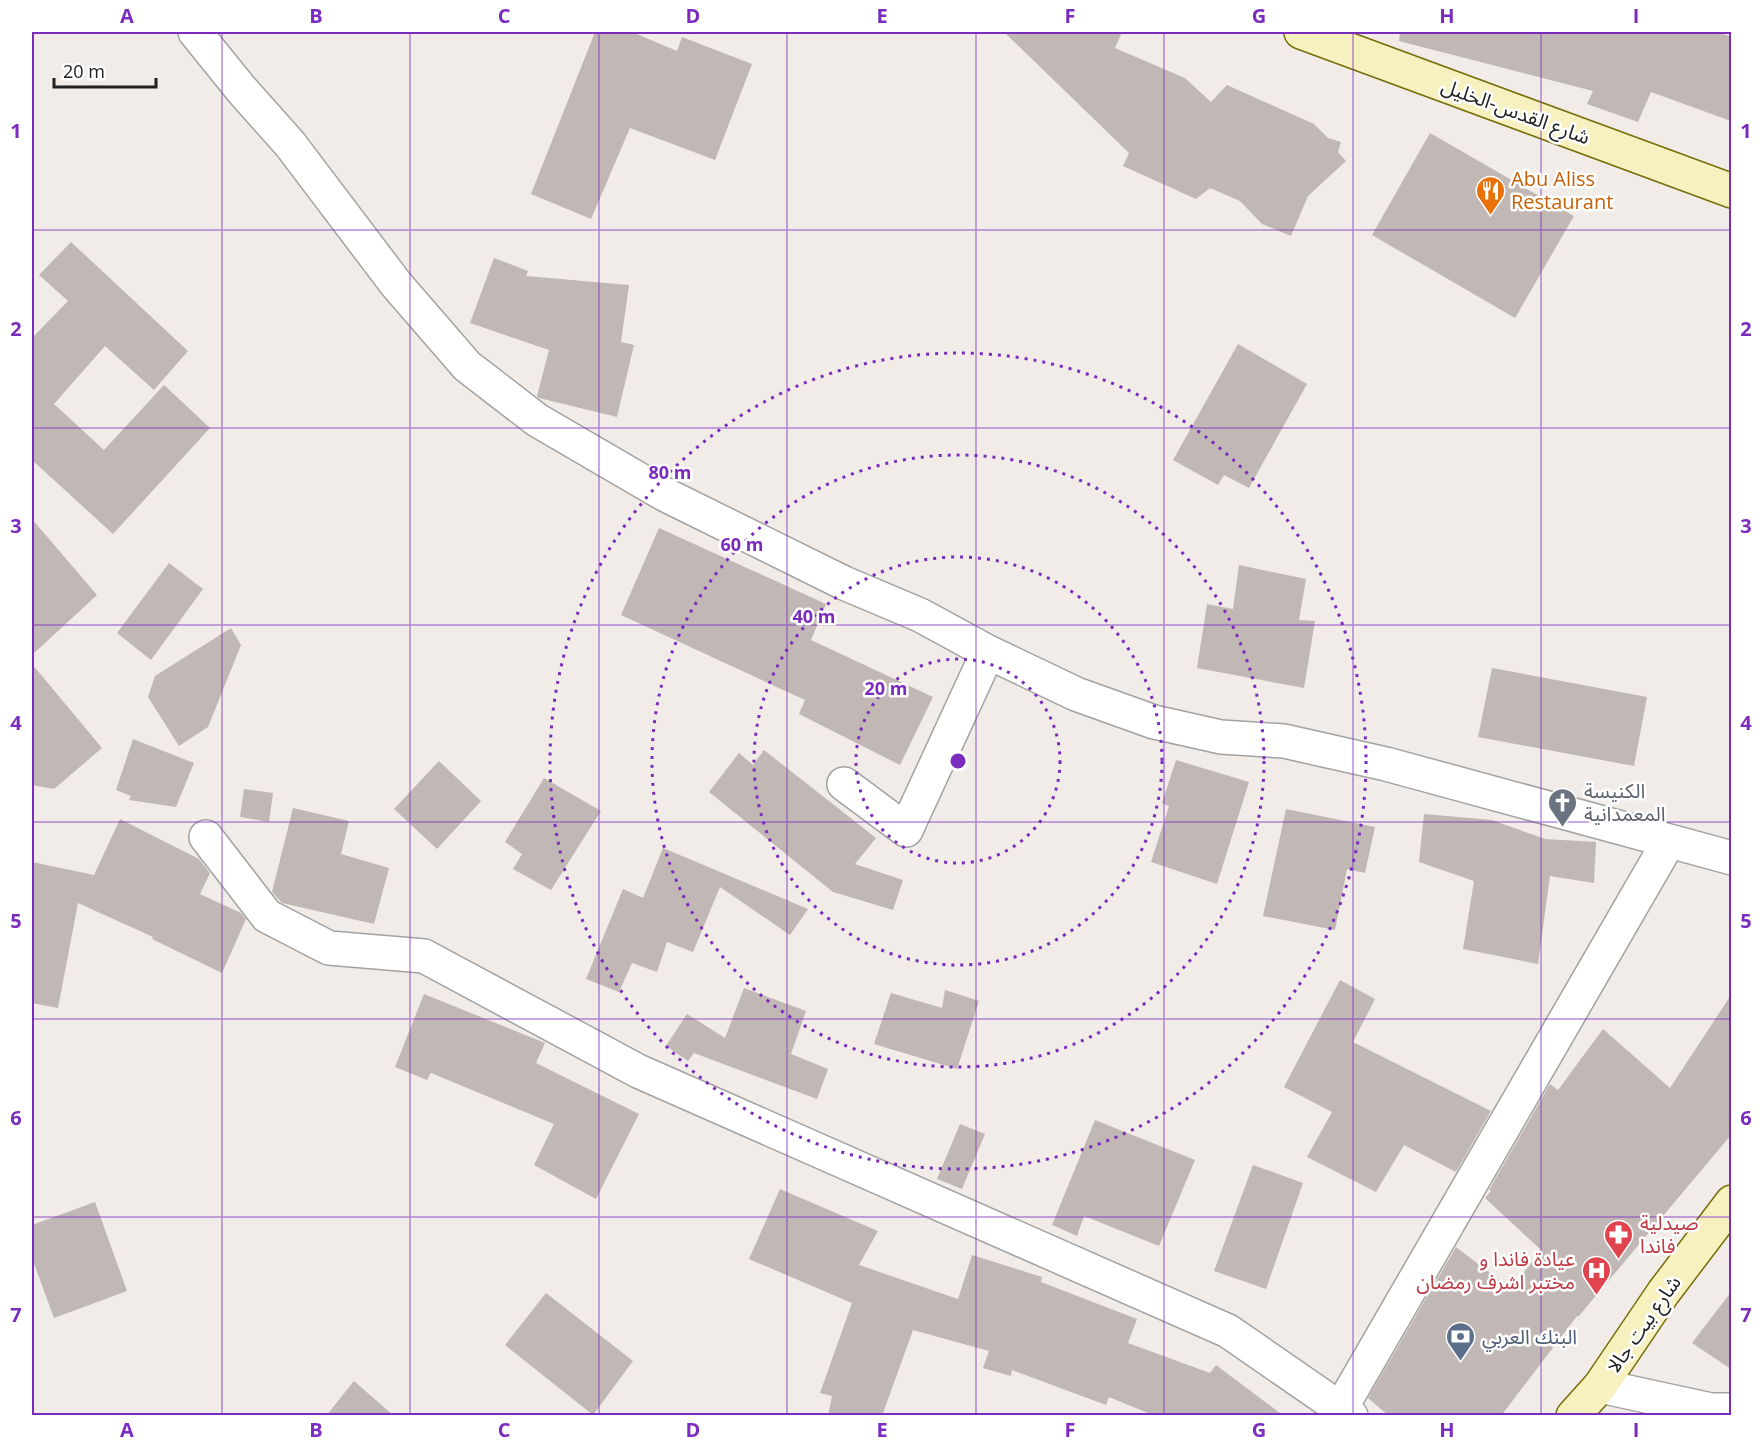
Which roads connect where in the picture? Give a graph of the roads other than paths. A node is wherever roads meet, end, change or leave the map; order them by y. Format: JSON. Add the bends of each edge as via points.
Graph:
{"nodes":[{"id":1,"x":195,"y":32,"type":"edge"},
{"id":2,"x":1301,"y":32,"type":"edge"},
{"id":3,"x":1731,"y":191,"type":"edge"},
{"id":4,"x":988,"y":652,"type":"junction"},
{"id":5,"x":844,"y":784,"type":"dead end"},
{"id":6,"x":206,"y":837,"type":"dead end"},
{"id":7,"x":1669,"y":841,"type":"junction"},
{"id":8,"x":1731,"y":858,"type":"edge"},
{"id":9,"x":1731,"y":1202,"type":"edge"},
{"id":10,"x":1600,"y":1386,"type":"junction"},
{"id":11,"x":1731,"y":1410,"type":"edge"},
{"id":12,"x":1346,"y":1412,"type":"edge"},
{"id":13,"x":1573,"y":1416,"type":"edge"}],
"edges":[{"from":1,"to":4,"type":"street","via":[[290,144],[396,284],[467,366],[504,395],[537,420],[664,494],[844,583],[920,615]]},
{"from":2,"to":3,"type":"main road","name":"شارع القدس-الخليل"},
{"from":4,"to":5,"type":"street","via":[[906,830]]},
{"from":4,"to":7,"type":"street","via":[[1076,694],[1154,722],[1221,737],[1284,741],[1386,764]]},
{"from":6,"to":12,"type":"street","via":[[267,916],[329,948],[424,956],[638,1071],[1228,1331]]},
{"from":7,"to":8,"type":"street"},
{"from":7,"to":12,"type":"street"},
{"from":9,"to":10,"type":"main road","name":"شارع بيت جالا"},
{"from":10,"to":11,"type":"street","via":[[1711,1410]]},
{"from":10,"to":13,"type":"main road","name":"شارع بيت جالا"}]}
